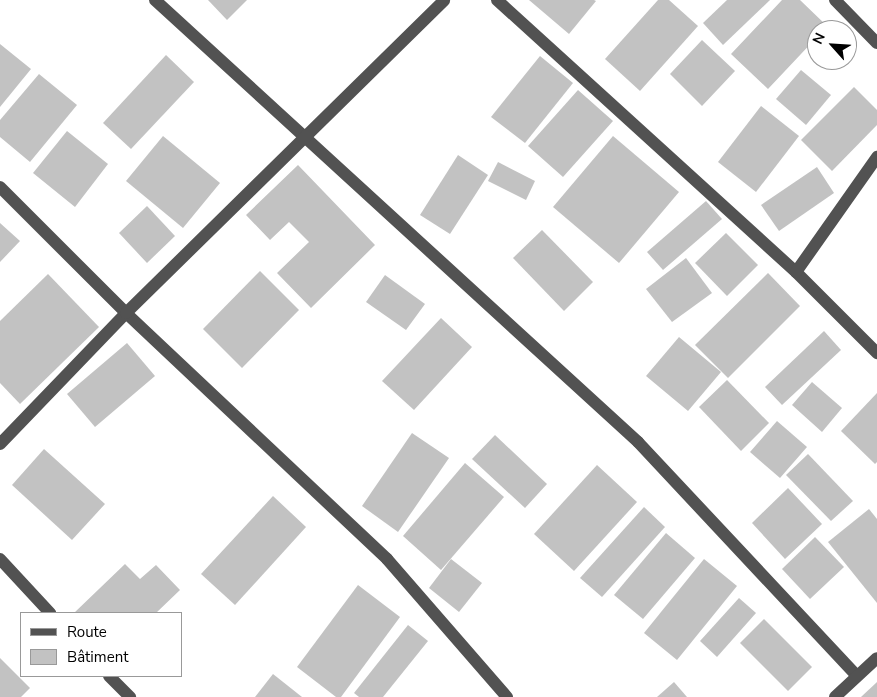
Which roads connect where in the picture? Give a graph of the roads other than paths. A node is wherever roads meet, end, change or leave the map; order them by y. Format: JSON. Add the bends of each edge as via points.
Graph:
{"nodes":[{"id":1,"x":155,"y":0,"type":"edge"},
{"id":2,"x":444,"y":0,"type":"edge"},
{"id":3,"x":497,"y":0,"type":"edge"},
{"id":4,"x":835,"y":0,"type":"edge"},
{"id":5,"x":877,"y":42,"type":"edge"},
{"id":6,"x":304,"y":139,"type":"junction"},
{"id":7,"x":877,"y":157,"type":"edge"},
{"id":8,"x":0,"y":187,"type":"edge"},
{"id":9,"x":796,"y":272,"type":"junction"},
{"id":10,"x":126,"y":314,"type":"junction"},
{"id":11,"x":877,"y":353,"type":"edge"},
{"id":12,"x":0,"y":444,"type":"edge"},
{"id":13,"x":0,"y":559,"type":"edge"},
{"id":14,"x":49,"y":612,"type":"edge"},
{"id":15,"x":877,"y":658,"type":"edge"},
{"id":16,"x":857,"y":676,"type":"junction"},
{"id":17,"x":111,"y":677,"type":"edge"},
{"id":18,"x":130,"y":697,"type":"edge"},
{"id":19,"x":507,"y":697,"type":"edge"},
{"id":20,"x":835,"y":697,"type":"edge"}],
"edges":[{"from":1,"to":6,"type":"street"},
{"from":2,"to":6,"type":"street"},
{"from":3,"to":9,"type":"street"},
{"from":4,"to":5,"type":"street"},
{"from":6,"to":10,"type":"street"},
{"from":6,"to":16,"type":"street","via":[[638,442]]},
{"from":7,"to":9,"type":"street"},
{"from":8,"to":10,"type":"street"},
{"from":9,"to":11,"type":"street"},
{"from":10,"to":12,"type":"street"},
{"from":10,"to":19,"type":"street","via":[[387,559]]},
{"from":13,"to":14,"type":"street"},
{"from":15,"to":16,"type":"street"},
{"from":16,"to":20,"type":"street"},
{"from":17,"to":18,"type":"street"}]}
